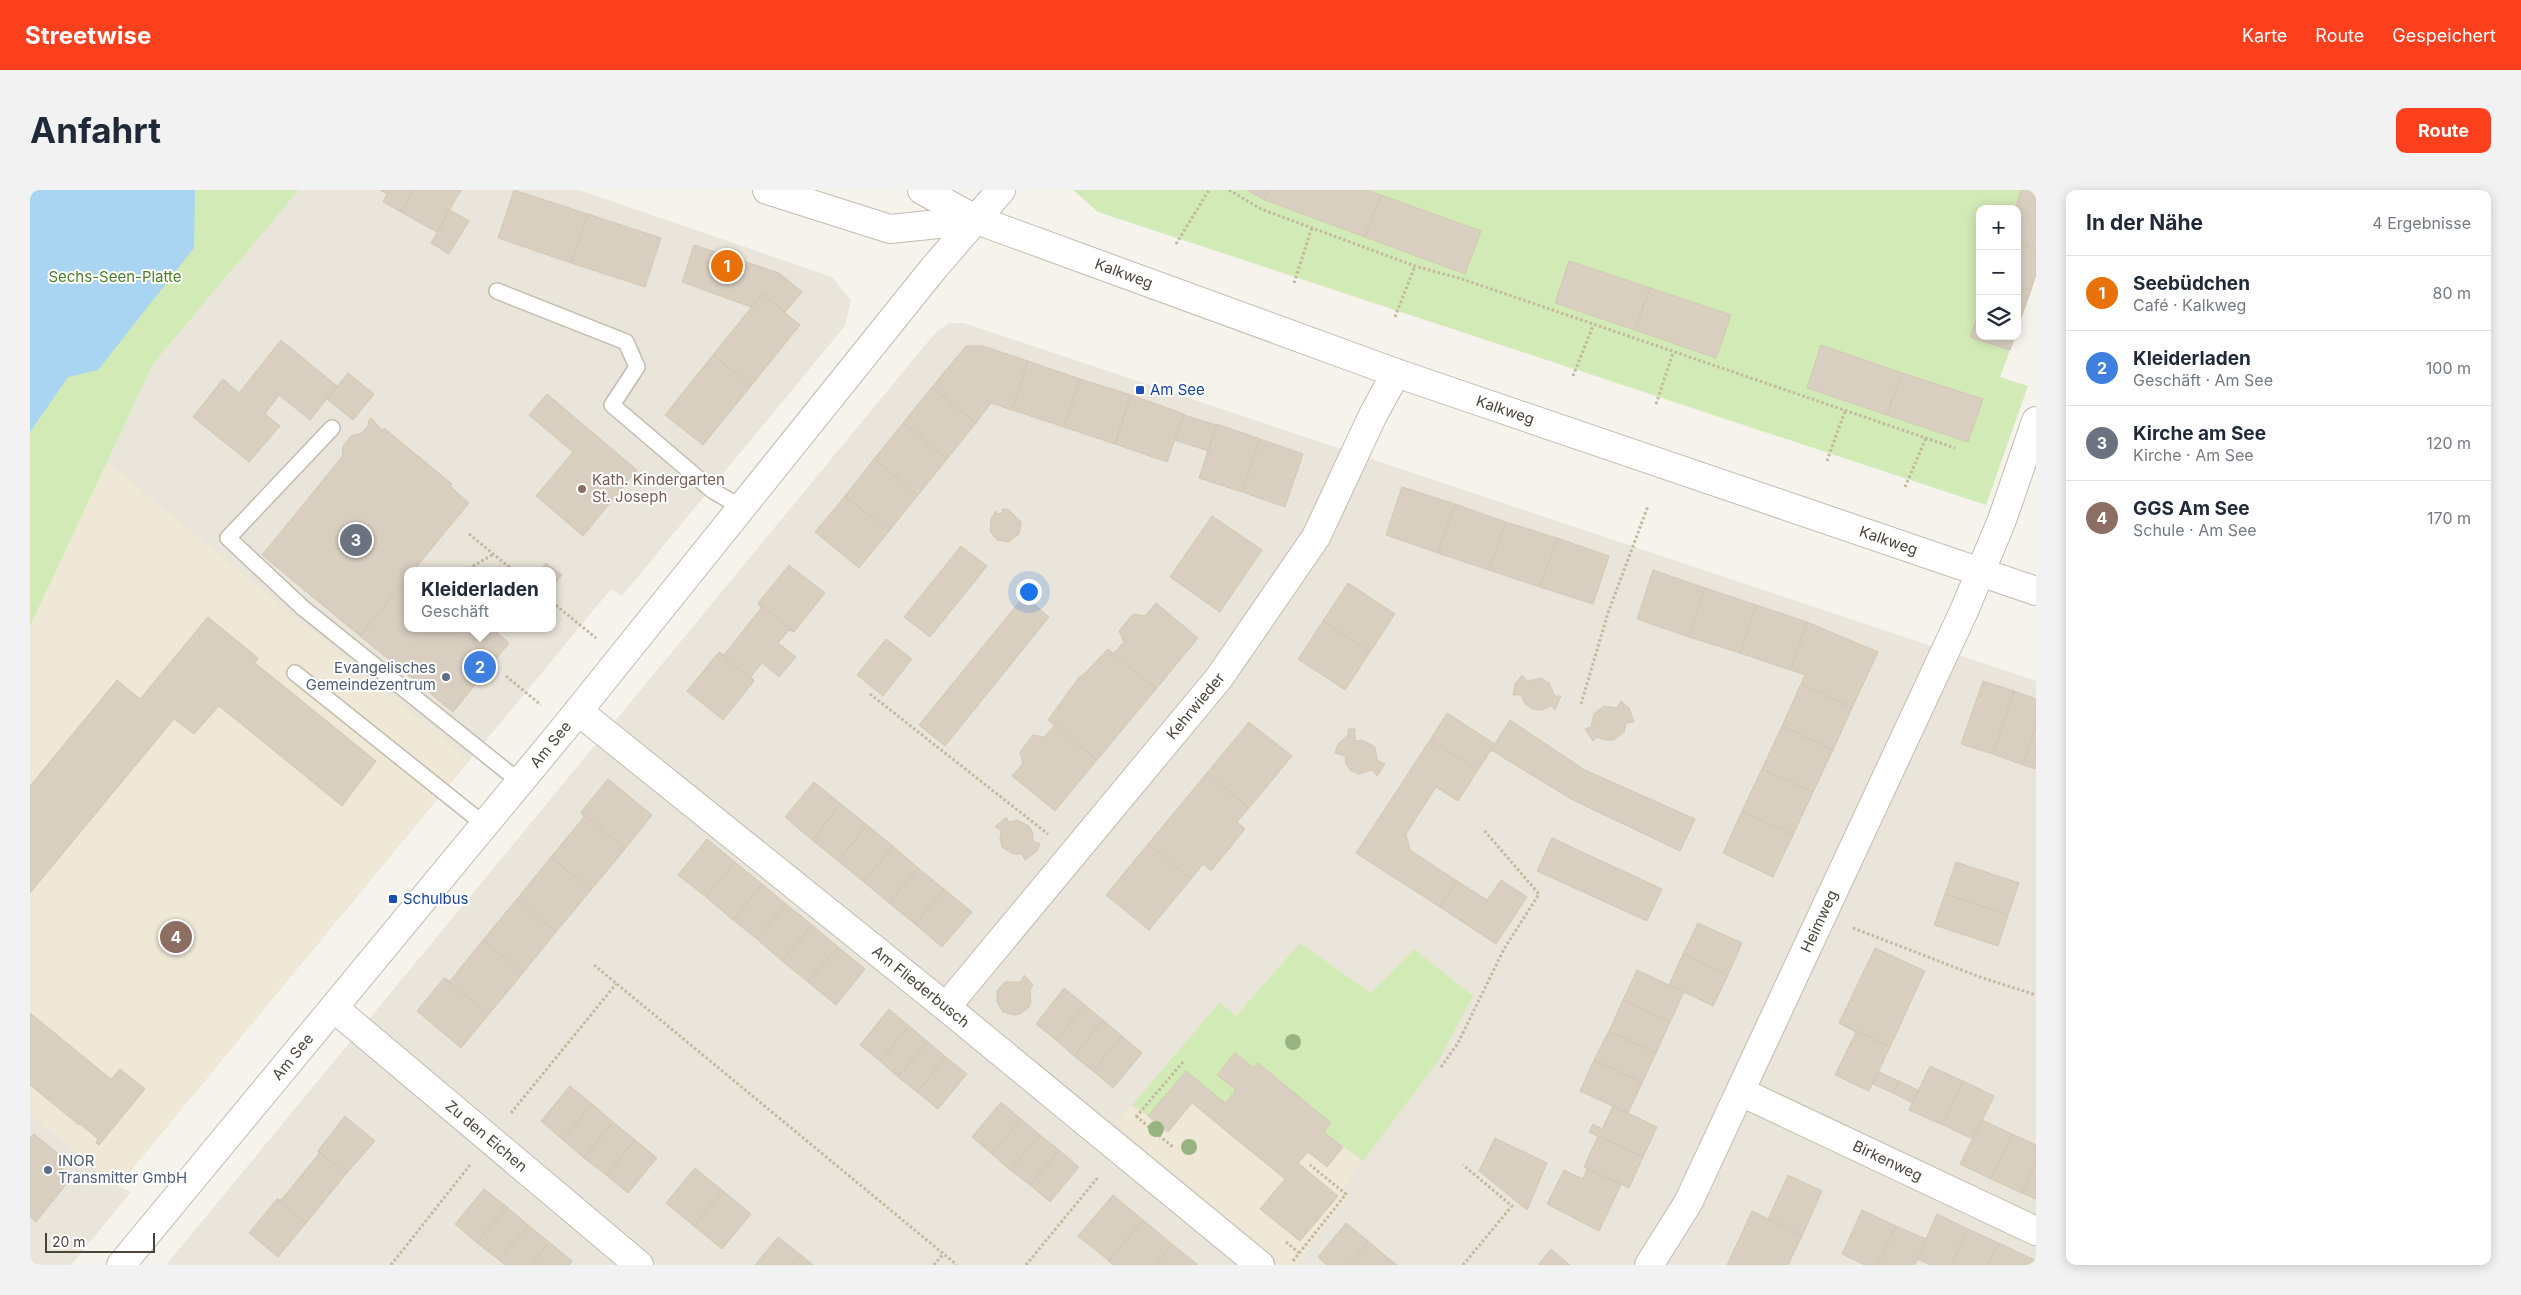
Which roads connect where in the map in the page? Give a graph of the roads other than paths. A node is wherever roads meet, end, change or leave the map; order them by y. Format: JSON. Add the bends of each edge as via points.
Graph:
{"nodes":[{"id":1,"x":767,"y":190,"type":"edge"},
{"id":2,"x":922,"y":190,"type":"edge"},
{"id":3,"x":1001,"y":190,"type":"edge"},
{"id":4,"x":977,"y":220,"type":"junction"},
{"id":5,"x":497,"y":290,"type":"dead end"},
{"id":6,"x":1396,"y":373,"type":"junction"},
{"id":7,"x":2036,"y":421,"type":"edge"},
{"id":8,"x":332,"y":428,"type":"dead end"},
{"id":9,"x":743,"y":508,"type":"junction"},
{"id":10,"x":1979,"y":572,"type":"junction"},
{"id":11,"x":2036,"y":591,"type":"edge"},
{"id":12,"x":295,"y":673,"type":"dead end"},
{"id":13,"x":573,"y":718,"type":"junction"},
{"id":14,"x":520,"y":782,"type":"junction"},
{"id":15,"x":485,"y":825,"type":"junction"},
{"id":16,"x":946,"y":1007,"type":"junction"},
{"id":17,"x":334,"y":1008,"type":"junction"},
{"id":18,"x":1741,"y":1092,"type":"junction"},
{"id":19,"x":2036,"y":1231,"type":"edge"},
{"id":20,"x":121,"y":1265,"type":"edge"},
{"id":21,"x":639,"y":1265,"type":"edge"},
{"id":22,"x":1260,"y":1265,"type":"edge"},
{"id":23,"x":1648,"y":1265,"type":"edge"}],
"edges":[{"from":1,"to":4,"type":"street","name":"Kalkweg","via":[[890,229]]},
{"from":2,"to":4,"type":"street","name":"Kalkweg"},
{"from":3,"to":4,"type":"street","name":"Am See"},
{"from":4,"to":6,"type":"street","name":"Kalkweg"},
{"from":4,"to":9,"type":"street","name":"Am See","via":[[933,269]]},
{"from":5,"to":9,"type":"lane","via":[[626,342],[637,367],[612,405],[713,491]]},
{"from":6,"to":10,"type":"street","name":"Kalkweg"},
{"from":6,"to":16,"type":"street","name":"Kehrwieder","via":[[1372,415],[1316,538],[1219,678]]},
{"from":7,"to":10,"type":"street","name":"Heimweg","via":[[2002,520]]},
{"from":8,"to":14,"type":"lane","via":[[228,538],[303,608]]},
{"from":9,"to":13,"type":"street","name":"Am See"},
{"from":10,"to":11,"type":"street","name":"Kalkweg"},
{"from":10,"to":18,"type":"street","name":"Heimweg","via":[[1964,611]]},
{"from":12,"to":15,"type":"lane"},
{"from":13,"to":14,"type":"street","name":"Am See"},
{"from":13,"to":16,"type":"street","name":"Am Fliederbusch"},
{"from":14,"to":15,"type":"street","name":"Am See"},
{"from":15,"to":17,"type":"street","name":"Am See"},
{"from":16,"to":22,"type":"street","name":"Am Fliederbusch"},
{"from":17,"to":20,"type":"street","name":"Am See"},
{"from":17,"to":21,"type":"street","name":"Zu den Eichen"},
{"from":18,"to":19,"type":"street","name":"Birkenweg"},
{"from":18,"to":23,"type":"street","name":"Heimweg","via":[[1688,1203]]}]}
